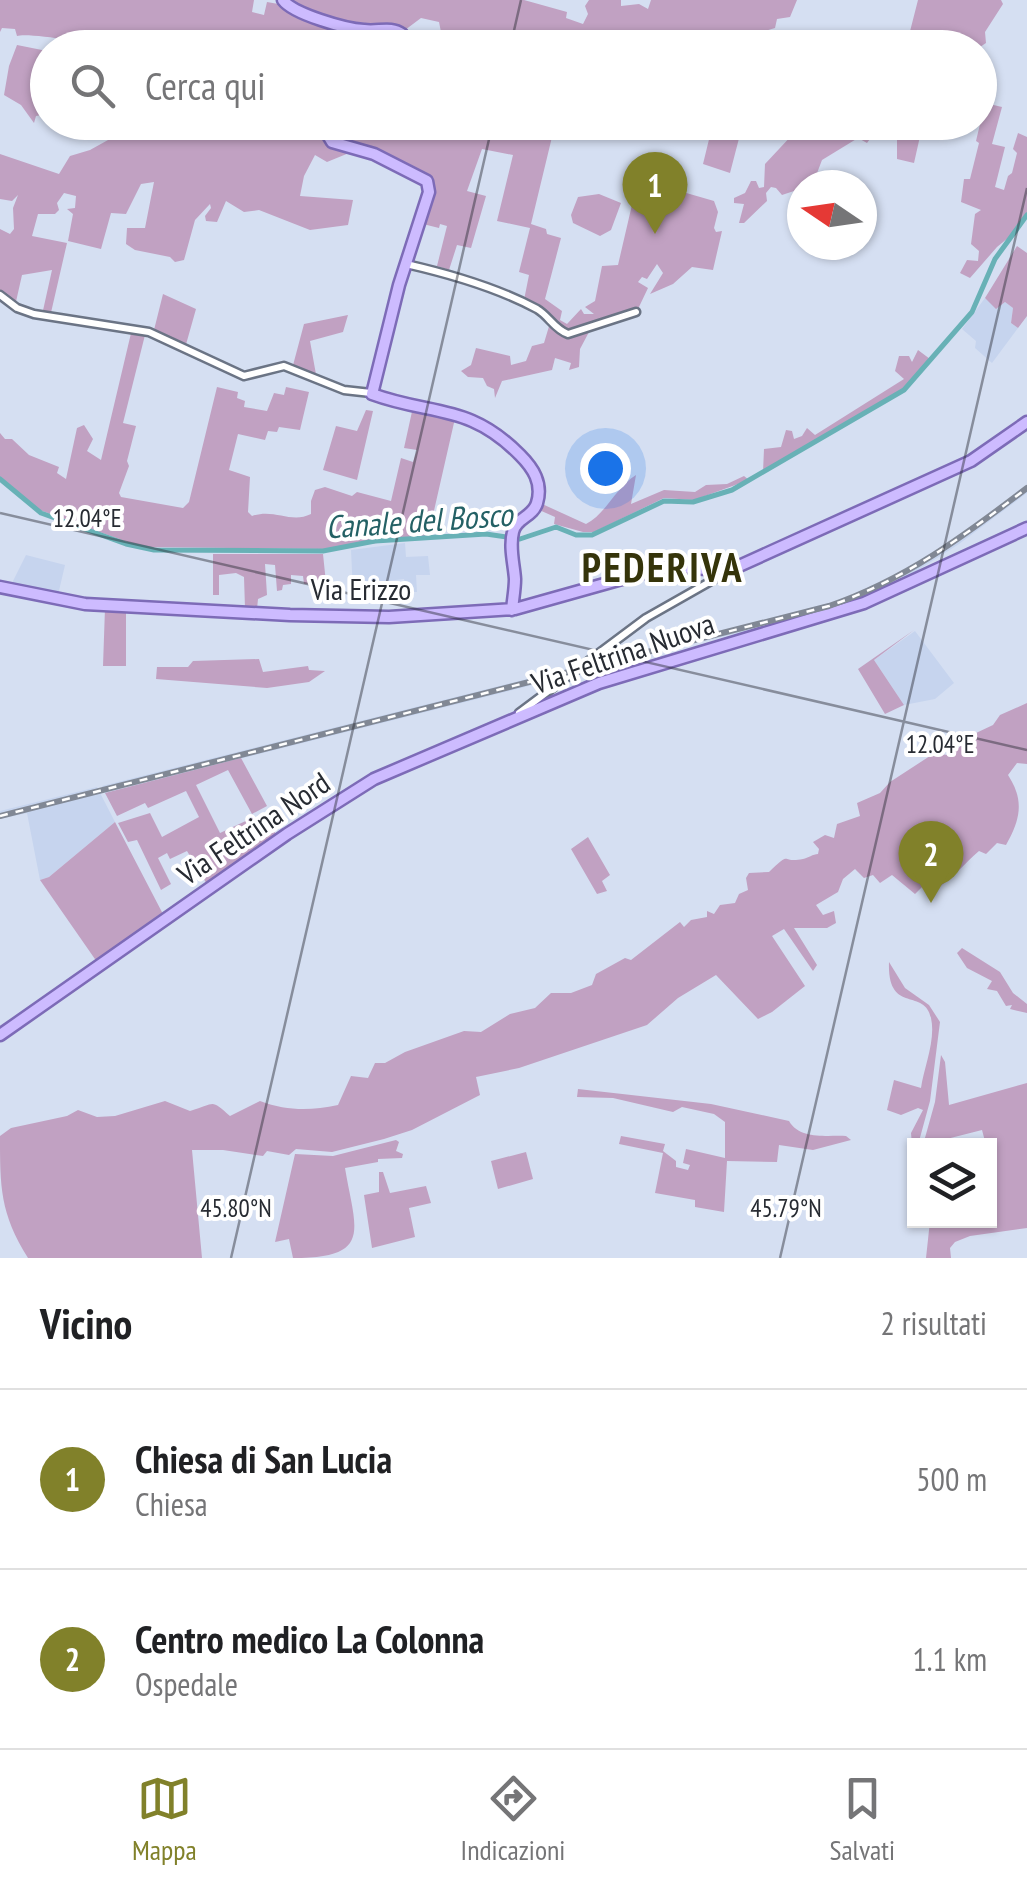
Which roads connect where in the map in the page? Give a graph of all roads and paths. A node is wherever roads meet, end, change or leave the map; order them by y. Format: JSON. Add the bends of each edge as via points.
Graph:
{"nodes":[{"id":1,"x":283,"y":0,"type":"edge"},
{"id":2,"x":396,"y":30,"type":"edge"},
{"id":3,"x":331,"y":140,"type":"edge"},
{"id":4,"x":406,"y":264,"type":"junction"},
{"id":5,"x":0,"y":295,"type":"edge"},
{"id":6,"x":636,"y":312,"type":"dead end"},
{"id":7,"x":372,"y":394,"type":"junction"},
{"id":8,"x":1027,"y":422,"type":"edge"},
{"id":9,"x":1027,"y":528,"type":"edge"},
{"id":10,"x":714,"y":576,"type":"junction"},
{"id":11,"x":0,"y":587,"type":"edge"},
{"id":12,"x":512,"y":610,"type":"junction"},
{"id":13,"x":553,"y":695,"type":"junction"},
{"id":14,"x":514,"y":718,"type":"joint"},
{"id":15,"x":0,"y":1035,"type":"edge"}],
"edges":[{"from":1,"to":2,"type":"main road","via":[[289,8],[352,28]]},
{"from":3,"to":4,"type":"main road","via":[[427,181]]},
{"from":4,"to":6,"type":"street","via":[[456,276],[533,308],[568,334]]},
{"from":4,"to":7,"type":"main road"},
{"from":5,"to":7,"type":"street","via":[[30,312],[156,334],[244,376],[284,366]]},
{"from":7,"to":12,"type":"main road","via":[[473,419],[498,433],[536,473],[538,498],[512,538]]},
{"from":8,"to":10,"type":"main road","via":[[984,454]]},
{"from":9,"to":13,"type":"main road","name":"Via Feltrina Nuova","via":[[864,604]]},
{"from":10,"to":12,"type":"main road","name":"Via Erizzo","via":[[698,569],[654,570]]},
{"from":10,"to":13,"type":"street","via":[[646,618]]},
{"from":11,"to":12,"type":"main road","name":"Via Erizzo","via":[[85,604],[305,616]]},
{"from":13,"to":14,"type":"main road","name":"Via Feltrina Nuova"},
{"from":14,"to":15,"type":"main road","name":"Via Feltrina Nord","via":[[336,802]]}]}
